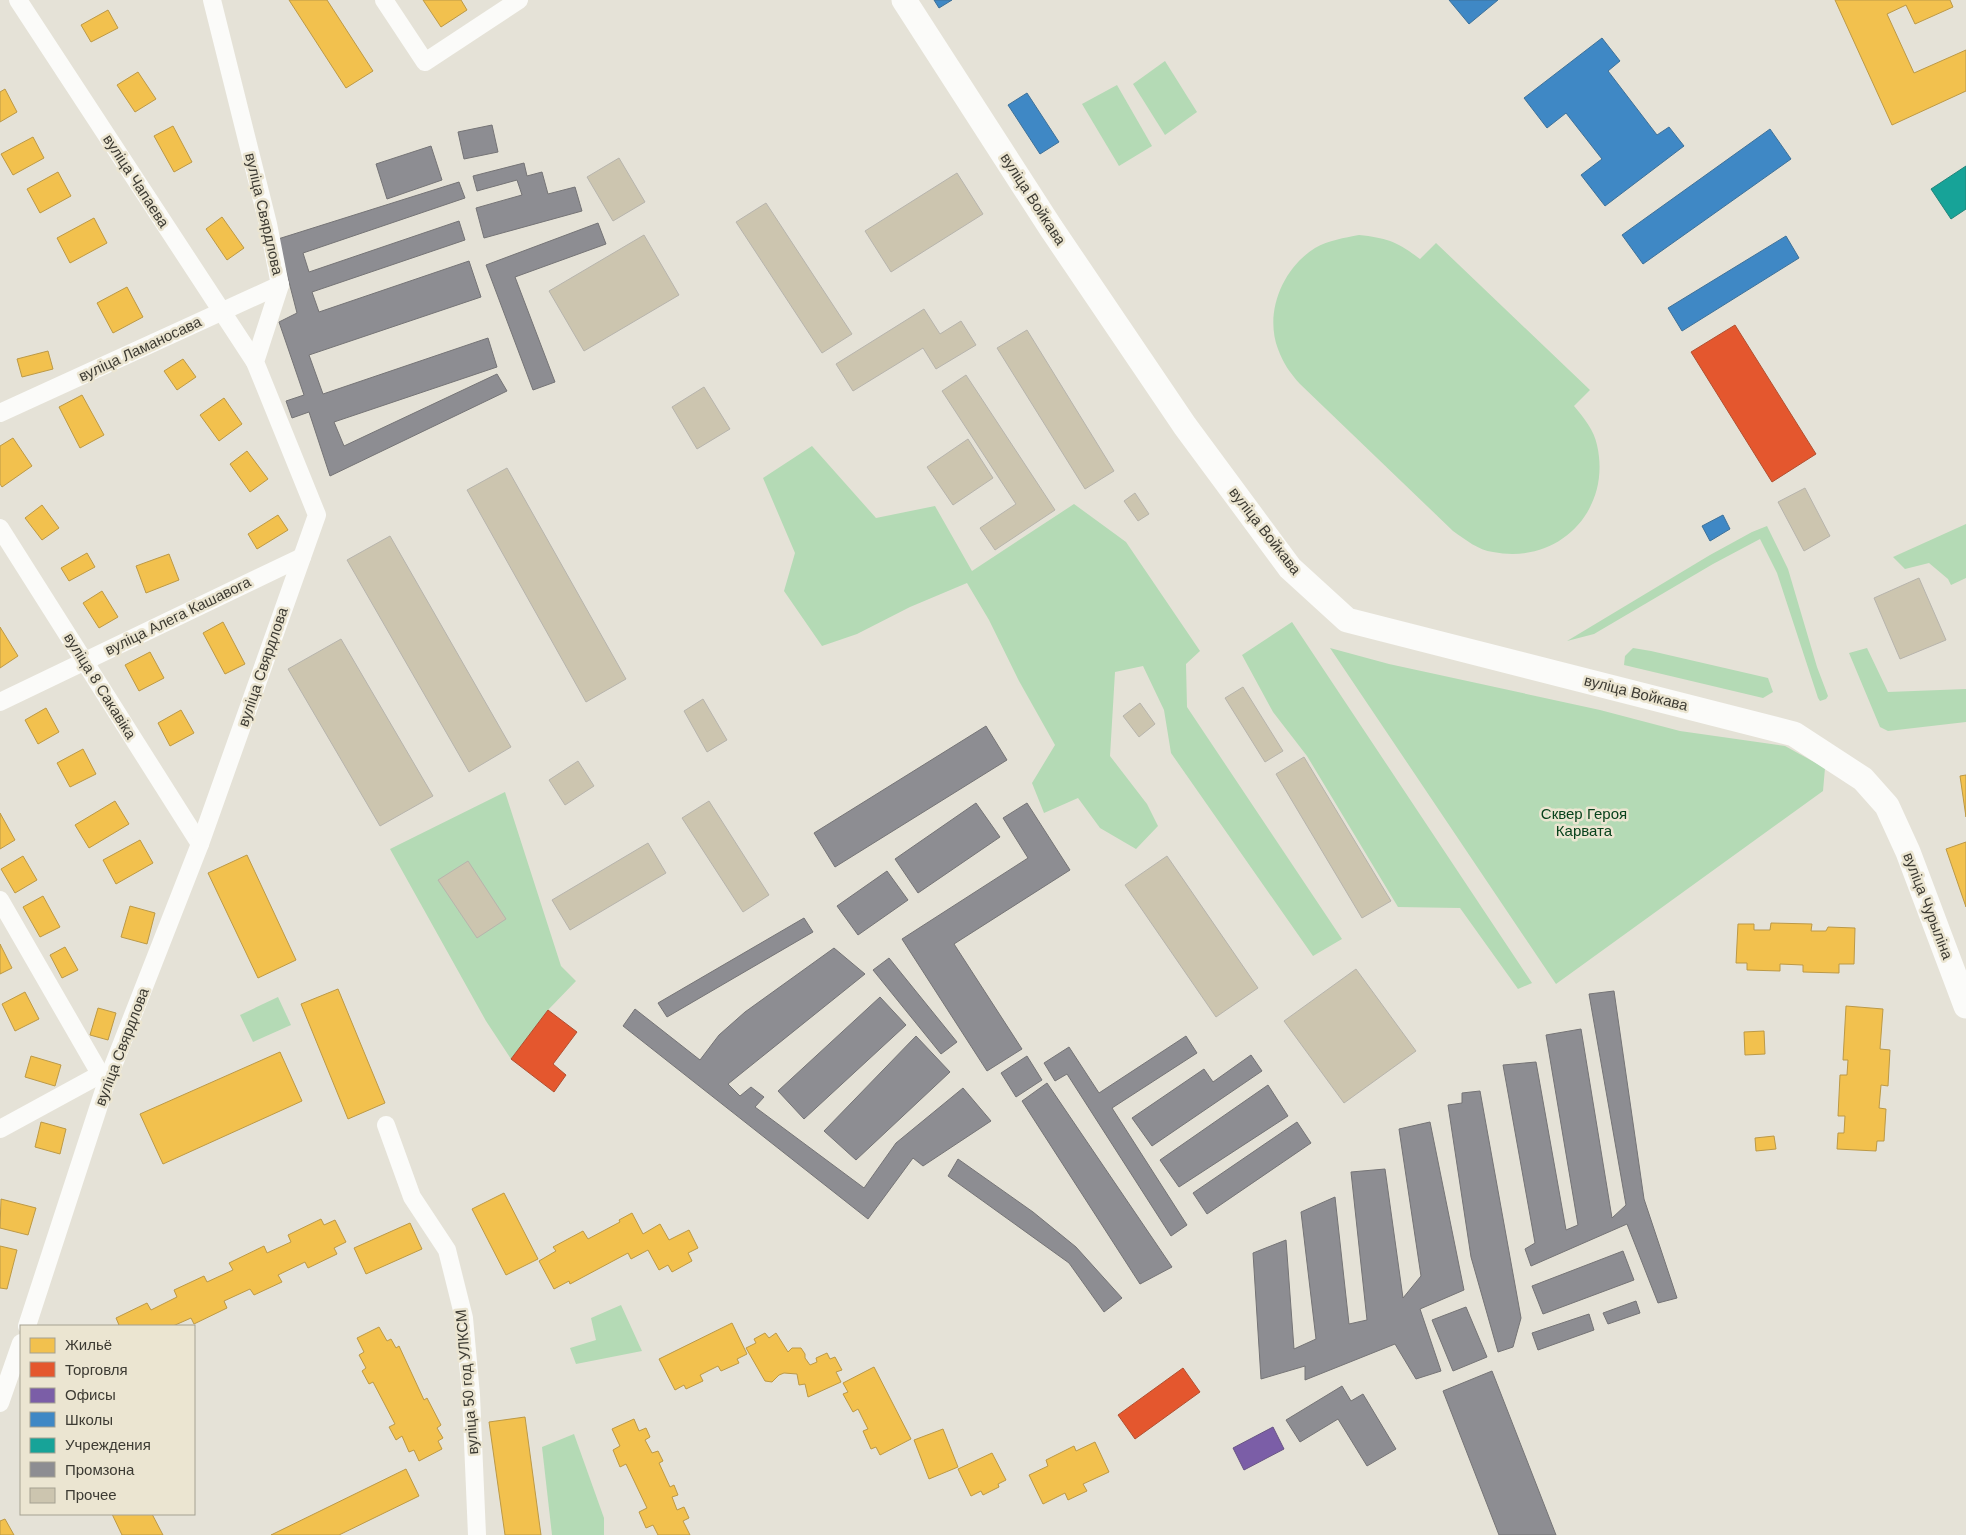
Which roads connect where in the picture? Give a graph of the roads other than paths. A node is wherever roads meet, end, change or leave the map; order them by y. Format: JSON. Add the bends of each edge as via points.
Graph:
{"nodes":[{"id":1,"x":18,"y":0,"type":"edge"},
{"id":2,"x":212,"y":0,"type":"edge"},
{"id":3,"x":384,"y":0,"type":"edge"},
{"id":4,"x":519,"y":0,"type":"edge"},
{"id":5,"x":904,"y":0,"type":"edge"},
{"id":6,"x":280,"y":284,"type":"junction"},
{"id":7,"x":221,"y":312,"type":"junction"},
{"id":8,"x":255,"y":362,"type":"junction"},
{"id":9,"x":0,"y":413,"type":"edge"},
{"id":10,"x":0,"y":528,"type":"edge"},
{"id":11,"x":302,"y":557,"type":"junction"},
{"id":12,"x":84,"y":661,"type":"junction"},
{"id":13,"x":0,"y":702,"type":"edge"},
{"id":14,"x":1887,"y":806,"type":"joint"},
{"id":15,"x":200,"y":844,"type":"junction"},
{"id":16,"x":0,"y":900,"type":"edge"},
{"id":17,"x":1966,"y":1006,"type":"edge"},
{"id":18,"x":104,"y":1079,"type":"junction"},
{"id":19,"x":386,"y":1125,"type":"dead end"},
{"id":20,"x":0,"y":1129,"type":"edge"},
{"id":21,"x":27,"y":1325,"type":"edge"},
{"id":22,"x":20,"y":1345,"type":"edge"},
{"id":23,"x":5,"y":1377,"type":"edge"},
{"id":24,"x":0,"y":1403,"type":"edge"},
{"id":25,"x":477,"y":1535,"type":"edge"}],
"edges":[{"from":1,"to":7,"type":"street","name":"вуліца Чапаева"},
{"from":2,"to":6,"type":"street","name":"вуліца Свярдлова"},
{"from":3,"to":4,"type":"street","via":[[426,62]]},
{"from":5,"to":14,"type":"main road","name":"вуліца Войкава","via":[[1185,426],[1290,568],[1347,620],[1794,734],[1863,779]]},
{"from":6,"to":7,"type":"street","name":"вуліца Ламаносава"},
{"from":6,"to":8,"type":"street","name":"вуліца Свярдлова"},
{"from":7,"to":8,"type":"street","name":"вуліца Чапаева"},
{"from":7,"to":9,"type":"street","name":"вуліца Ламаносава"},
{"from":8,"to":11,"type":"street","name":"вуліца Свярдлова","via":[[317,516]]},
{"from":10,"to":12,"type":"street","name":"вуліца 8 Сакавіка"},
{"from":11,"to":12,"type":"street","name":"вуліца Алега Кашавога"},
{"from":11,"to":15,"type":"street","name":"вуліца Свярдлова"},
{"from":12,"to":13,"type":"street","name":"вуліца Алега Кашавога"},
{"from":12,"to":15,"type":"street","name":"вуліца 8 Сакавіка"},
{"from":14,"to":17,"type":"main road","name":"вуліца Чурыліна","via":[[1908,852]]},
{"from":15,"to":18,"type":"street","name":"вуліца Свярдлова"},
{"from":16,"to":18,"type":"street"},
{"from":18,"to":20,"type":"street"},
{"from":18,"to":21,"type":"street","name":"вуліца Свярдлова"},
{"from":19,"to":25,"type":"street","name":"вуліца 50 год УЛКСМ","via":[[412,1197],[448,1250],[464,1318]]},
{"from":22,"to":23,"type":"street"},
{"from":23,"to":24,"type":"street"}]}
